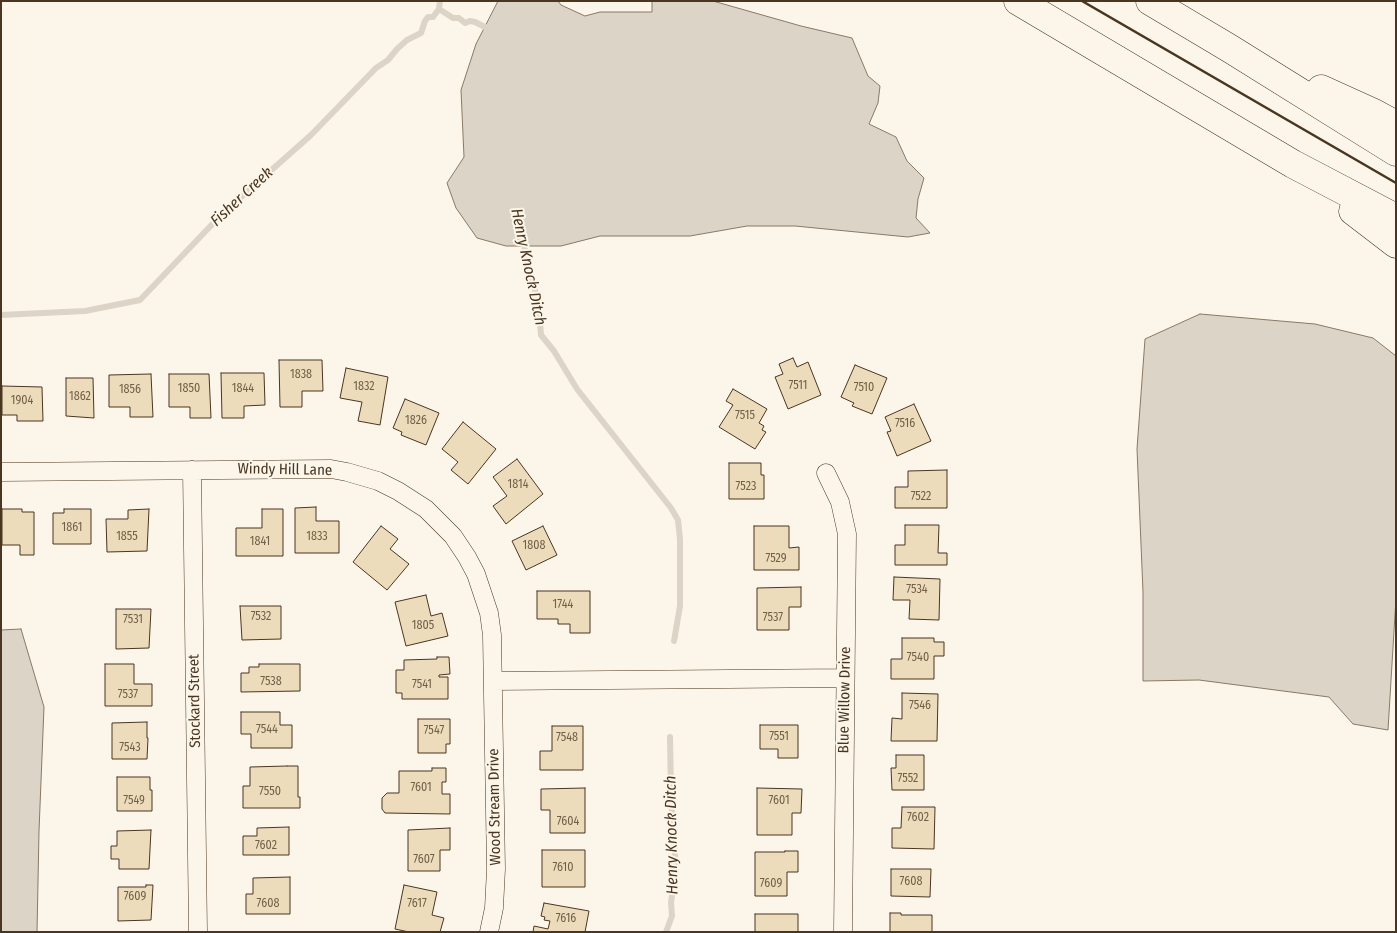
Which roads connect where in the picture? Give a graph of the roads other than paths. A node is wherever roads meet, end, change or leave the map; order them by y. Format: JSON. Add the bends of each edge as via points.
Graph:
{"nodes":[{"id":1,"x":1018,"y":1,"type":"edge"},
{"id":2,"x":1150,"y":1,"type":"edge"},
{"id":3,"x":1229,"y":48,"type":"junction"},
{"id":4,"x":1396,"y":126,"type":"edge"},
{"id":5,"x":1396,"y":152,"type":"edge"},
{"id":6,"x":1293,"y":164,"type":"junction"},
{"id":7,"x":1396,"y":218,"type":"edge"},
{"id":8,"x":1396,"y":244,"type":"edge"},
{"id":9,"x":192,"y":470,"type":"junction"},
{"id":10,"x":1,"y":472,"type":"edge"},
{"id":11,"x":826,"y":473,"type":"dead end"},
{"id":12,"x":845,"y":678,"type":"junction"},
{"id":13,"x":493,"y":681,"type":"junction"},
{"id":14,"x":198,"y":932,"type":"edge"},
{"id":15,"x":489,"y":932,"type":"edge"},
{"id":16,"x":843,"y":932,"type":"edge"}],
"edges":[{"from":1,"to":6,"type":"highway"},
{"from":2,"to":3,"type":"highway"},
{"from":3,"to":4,"type":"highway"},
{"from":3,"to":5,"type":"highway"},
{"from":6,"to":7,"type":"highway"},
{"from":6,"to":8,"type":"highway"},
{"from":9,"to":10,"type":"street","name":"Windy Hill Lane"},
{"from":9,"to":13,"type":"street","name":"Windy Hill Lane","via":[[337,470],[378,481],[422,506],[453,536],[476,574],[489,614]]},
{"from":9,"to":14,"type":"street","name":"Stockard Street"},
{"from":11,"to":12,"type":"street","name":"Blue Willow Drive","via":[[840,502],[847,534]]},
{"from":12,"to":13,"type":"street"},
{"from":12,"to":16,"type":"street","name":"Blue Willow Drive"},
{"from":13,"to":15,"type":"street","name":"Wood Stream Drive","via":[[496,869]]}]}
